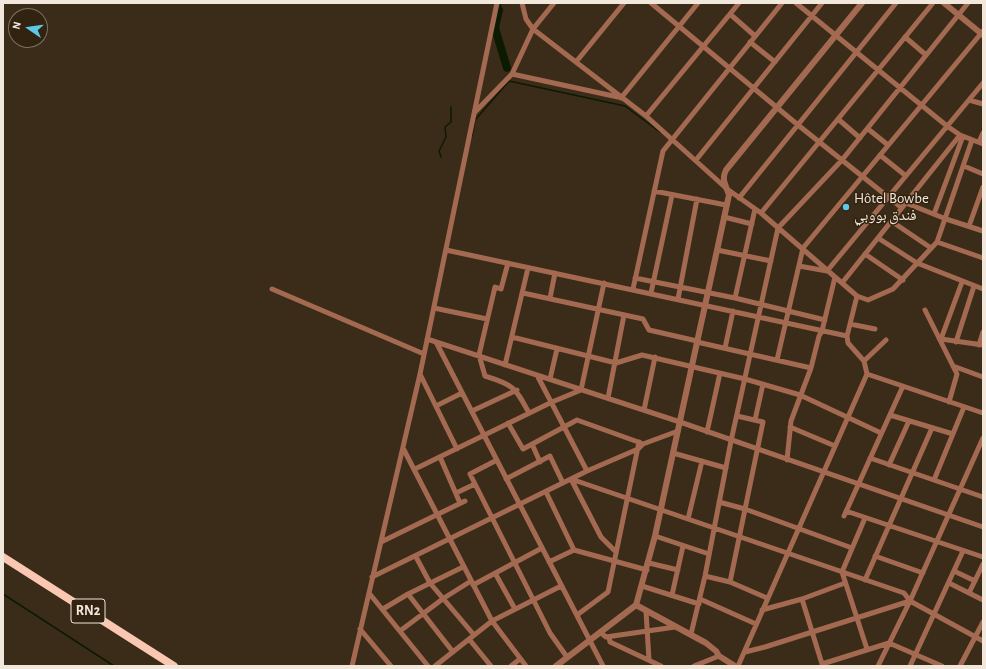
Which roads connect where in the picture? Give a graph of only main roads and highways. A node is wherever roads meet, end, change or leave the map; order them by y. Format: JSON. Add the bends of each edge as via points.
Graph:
{"nodes":[{"id":1,"x":3,"y":557,"type":"edge"},
{"id":2,"x":174,"y":666,"type":"edge"}],
"edges":[{"from":1,"to":2,"type":"highway","number":"RN2"}]}
